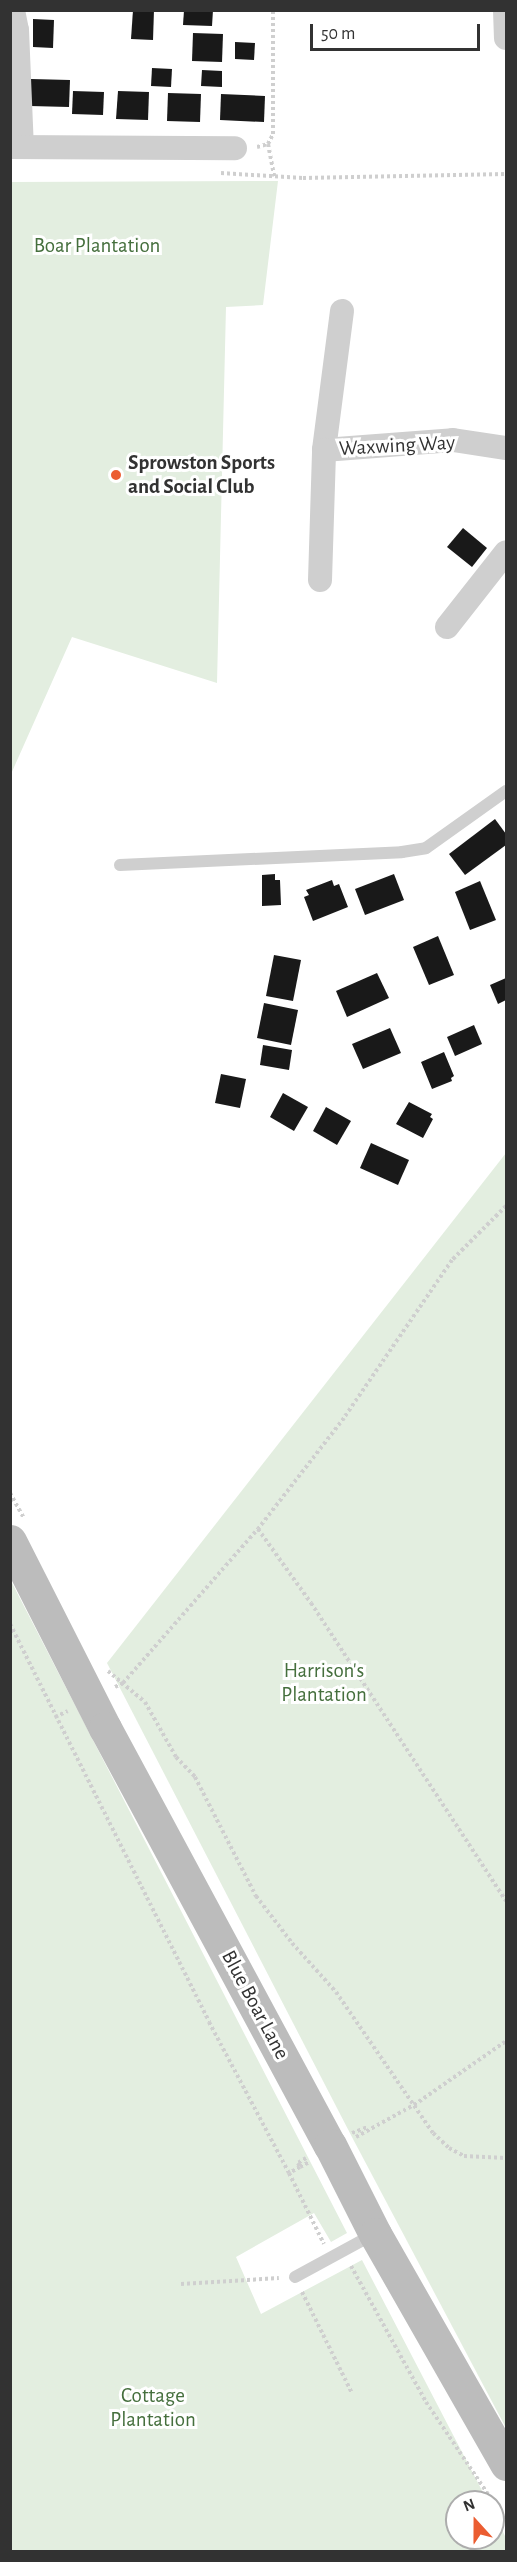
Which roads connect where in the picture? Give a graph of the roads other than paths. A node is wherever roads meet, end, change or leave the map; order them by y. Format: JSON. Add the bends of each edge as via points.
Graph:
{"nodes":[{"id":1,"x":13,"y":10,"type":"edge"},
{"id":2,"x":506,"y":10,"type":"edge"},
{"id":3,"x":507,"y":38,"type":"edge"},
{"id":4,"x":16,"y":147,"type":"edge"},
{"id":5,"x":235,"y":148,"type":"road end"},
{"id":6,"x":342,"y":311,"type":"dead end"},
{"id":7,"x":507,"y":448,"type":"edge"},
{"id":8,"x":324,"y":450,"type":"junction"},
{"id":9,"x":507,"y":552,"type":"edge"},
{"id":10,"x":320,"y":580,"type":"dead end"},
{"id":11,"x":447,"y":627,"type":"dead end"},
{"id":12,"x":507,"y":791,"type":"edge"},
{"id":13,"x":120,"y":865,"type":"dead end"},
{"id":14,"x":18,"y":1532,"type":"edge"},
{"id":15,"x":375,"y":2234,"type":"junction"},
{"id":16,"x":295,"y":2277,"type":"road end"},
{"id":17,"x":507,"y":2464,"type":"edge"}],
"edges":[{"from":1,"to":4,"type":"street","via":[[17,30]]},
{"from":2,"to":3,"type":"street"},
{"from":4,"to":5,"type":"street"},
{"from":6,"to":8,"type":"street","name":"Waxwing Way"},
{"from":7,"to":8,"type":"street","name":"Waxwing Way","via":[[453,440]]},
{"from":8,"to":10,"type":"street","name":"Waxwing Way"},
{"from":9,"to":11,"type":"street"},
{"from":12,"to":13,"type":"lane","via":[[426,848]]},
{"from":14,"to":15,"type":"street","name":"Blue Boar Lane","via":[[91,1700]]},
{"from":15,"to":16,"type":"lane"},
{"from":15,"to":17,"type":"street","name":"Blue Boar Lane"}]}
